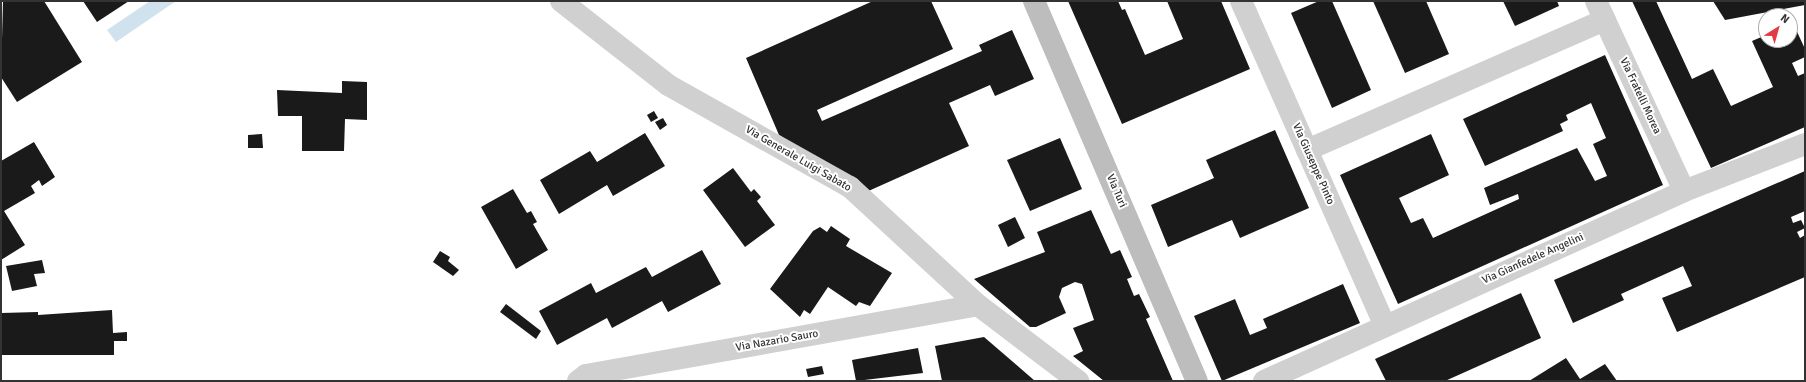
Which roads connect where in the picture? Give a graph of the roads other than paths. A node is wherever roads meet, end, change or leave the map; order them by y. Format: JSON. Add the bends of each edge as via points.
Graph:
{"nodes":[{"id":1,"x":561,"y":1,"type":"edge"},
{"id":2,"x":1034,"y":1,"type":"edge"},
{"id":3,"x":1241,"y":1,"type":"edge"},
{"id":4,"x":1600,"y":10,"type":"edge"},
{"id":5,"x":1805,"y":144,"type":"edge"},
{"id":6,"x":1307,"y":150,"type":"junction"},
{"id":7,"x":1684,"y":191,"type":"junction"},
{"id":8,"x":978,"y":305,"type":"junction"},
{"id":9,"x":1385,"y":326,"type":"junction"},
{"id":10,"x":578,"y":381,"type":"edge"},
{"id":11,"x":1078,"y":381,"type":"edge"},
{"id":12,"x":1197,"y":381,"type":"edge"},
{"id":13,"x":1264,"y":381,"type":"edge"}],
"edges":[{"from":1,"to":8,"type":"street","name":"Via Generale Luigi Sabato","via":[[668,85],[850,187]]},
{"from":2,"to":12,"type":"street","name":"Via Turi"},
{"from":3,"to":6,"type":"street","name":"Via Giuseppe Pinto"},
{"from":4,"to":6,"type":"street"},
{"from":4,"to":7,"type":"street","name":"Via Fratelli Morea"},
{"from":5,"to":7,"type":"street","name":"Via Gianfedele Angelini"},
{"from":6,"to":9,"type":"street","name":"Via Giuseppe Pinto"},
{"from":7,"to":9,"type":"street","name":"Via Gianfedele Angelini"},
{"from":8,"to":10,"type":"street","name":"Via Nazario Sauro","via":[[586,374]]},
{"from":8,"to":11,"type":"street","name":"Via Generale Luigi Sabato"},
{"from":9,"to":13,"type":"street","name":"Via Gianfedele Angelini"}]}
